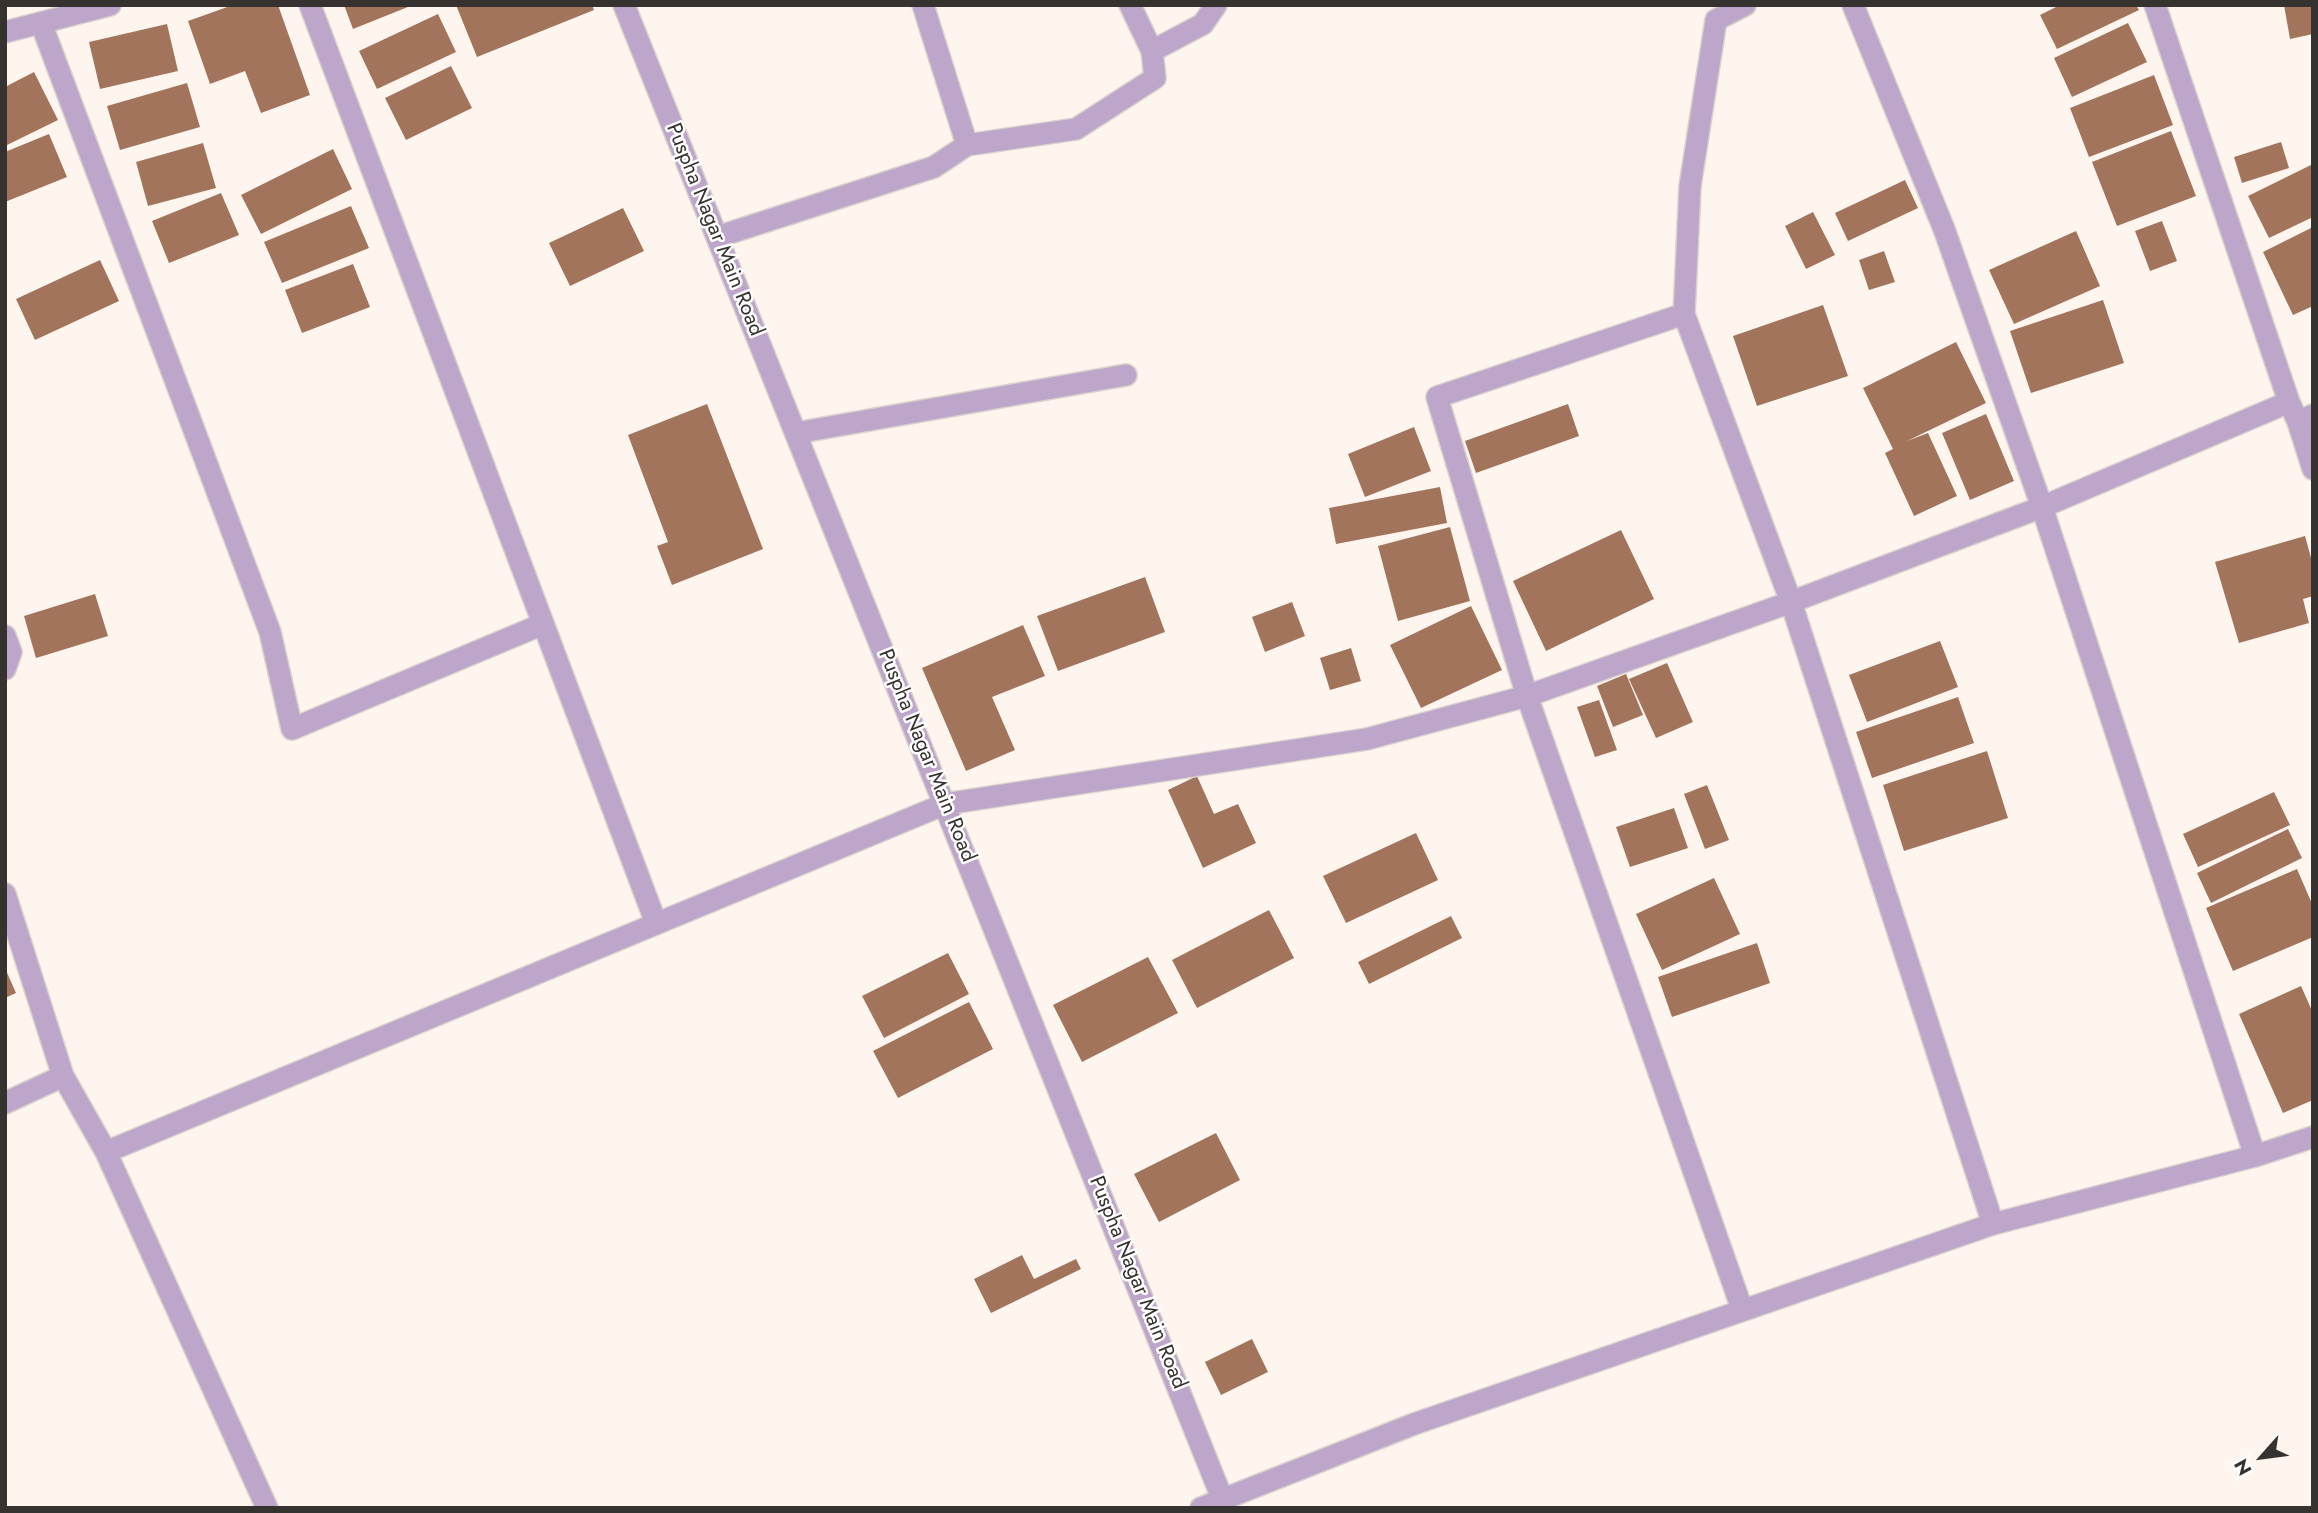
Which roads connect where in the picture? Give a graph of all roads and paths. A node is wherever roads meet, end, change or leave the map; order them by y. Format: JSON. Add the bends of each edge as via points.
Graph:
{"nodes":[{"id":1,"x":110,"y":5,"type":"edge"},
{"id":2,"x":310,"y":5,"type":"edge"},
{"id":3,"x":624,"y":5,"type":"edge"},
{"id":4,"x":923,"y":5,"type":"edge"},
{"id":5,"x":1130,"y":5,"type":"edge"},
{"id":6,"x":1216,"y":5,"type":"edge"},
{"id":7,"x":1745,"y":5,"type":"edge"},
{"id":8,"x":1853,"y":5,"type":"edge"},
{"id":9,"x":2155,"y":5,"type":"edge"},
{"id":10,"x":41,"y":23,"type":"junction"},
{"id":11,"x":5,"y":32,"type":"edge"},
{"id":12,"x":1152,"y":51,"type":"junction"},
{"id":13,"x":967,"y":145,"type":"junction"},
{"id":14,"x":717,"y":237,"type":"junction"},
{"id":15,"x":1684,"y":314,"type":"junction"},
{"id":16,"x":1126,"y":375,"type":"dead end"},
{"id":17,"x":2289,"y":402,"type":"junction"},
{"id":18,"x":2305,"y":418,"type":"edge"},
{"id":19,"x":797,"y":436,"type":"junction"},
{"id":20,"x":2313,"y":469,"type":"edge"},
{"id":21,"x":2042,"y":507,"type":"junction"},
{"id":22,"x":1791,"y":602,"type":"junction"},
{"id":23,"x":543,"y":624,"type":"junction"},
{"id":24,"x":5,"y":636,"type":"edge"},
{"id":25,"x":5,"y":669,"type":"edge"},
{"id":26,"x":1527,"y":696,"type":"junction"},
{"id":27,"x":945,"y":804,"type":"junction"},
{"id":28,"x":5,"y":894,"type":"edge"},
{"id":29,"x":656,"y":923,"type":"junction"},
{"id":30,"x":63,"y":1076,"type":"junction"},
{"id":31,"x":5,"y":1103,"type":"edge"},
{"id":32,"x":2313,"y":1137,"type":"edge"},
{"id":33,"x":106,"y":1152,"type":"junction"},
{"id":34,"x":2255,"y":1156,"type":"junction"},
{"id":35,"x":1993,"y":1224,"type":"junction"},
{"id":36,"x":1742,"y":1309,"type":"junction"},
{"id":37,"x":1225,"y":1503,"type":"edge"},
{"id":38,"x":267,"y":1508,"type":"edge"},
{"id":39,"x":1201,"y":1508,"type":"edge"}],
"edges":[{"from":1,"to":10,"type":"street"},
{"from":2,"to":23,"type":"street"},
{"from":3,"to":14,"type":"street","name":"Puspha Nagar Main Road"},
{"from":4,"to":13,"type":"street"},
{"from":5,"to":12,"type":"street"},
{"from":6,"to":12,"type":"street","via":[[1203,24]]},
{"from":7,"to":15,"type":"street","via":[[1716,20],[1690,186]]},
{"from":8,"to":21,"type":"street","via":[[1944,229]]},
{"from":9,"to":17,"type":"street"},
{"from":10,"to":11,"type":"street"},
{"from":10,"to":23,"type":"street","via":[[270,632],[292,729]]},
{"from":12,"to":13,"type":"street","via":[[1155,78],[1076,129]]},
{"from":13,"to":14,"type":"street","via":[[934,167]]},
{"from":14,"to":19,"type":"street","name":"Puspha Nagar Main Road"},
{"from":15,"to":22,"type":"street"},
{"from":15,"to":26,"type":"street","via":[[1437,397]]},
{"from":16,"to":19,"type":"street"},
{"from":17,"to":18,"type":"street"},
{"from":17,"to":21,"type":"street"},
{"from":18,"to":20,"type":"street"},
{"from":19,"to":27,"type":"street","name":"Puspha Nagar Main Road"},
{"from":21,"to":22,"type":"street"},
{"from":21,"to":34,"type":"street"},
{"from":22,"to":26,"type":"street"},
{"from":22,"to":35,"type":"street"},
{"from":23,"to":29,"type":"street"},
{"from":24,"to":25,"type":"street","via":[[11,652]]},
{"from":26,"to":27,"type":"street","via":[[1367,739]]},
{"from":26,"to":36,"type":"street"},
{"from":27,"to":29,"type":"street"},
{"from":27,"to":37,"type":"street","name":"Puspha Nagar Main Road"},
{"from":28,"to":30,"type":"street"},
{"from":29,"to":33,"type":"street"},
{"from":30,"to":31,"type":"street"},
{"from":30,"to":33,"type":"street"},
{"from":32,"to":34,"type":"street"},
{"from":33,"to":38,"type":"street"},
{"from":34,"to":35,"type":"street"},
{"from":35,"to":36,"type":"street"},
{"from":36,"to":37,"type":"street","via":[[1414,1424]]},
{"from":37,"to":39,"type":"street"}]}
